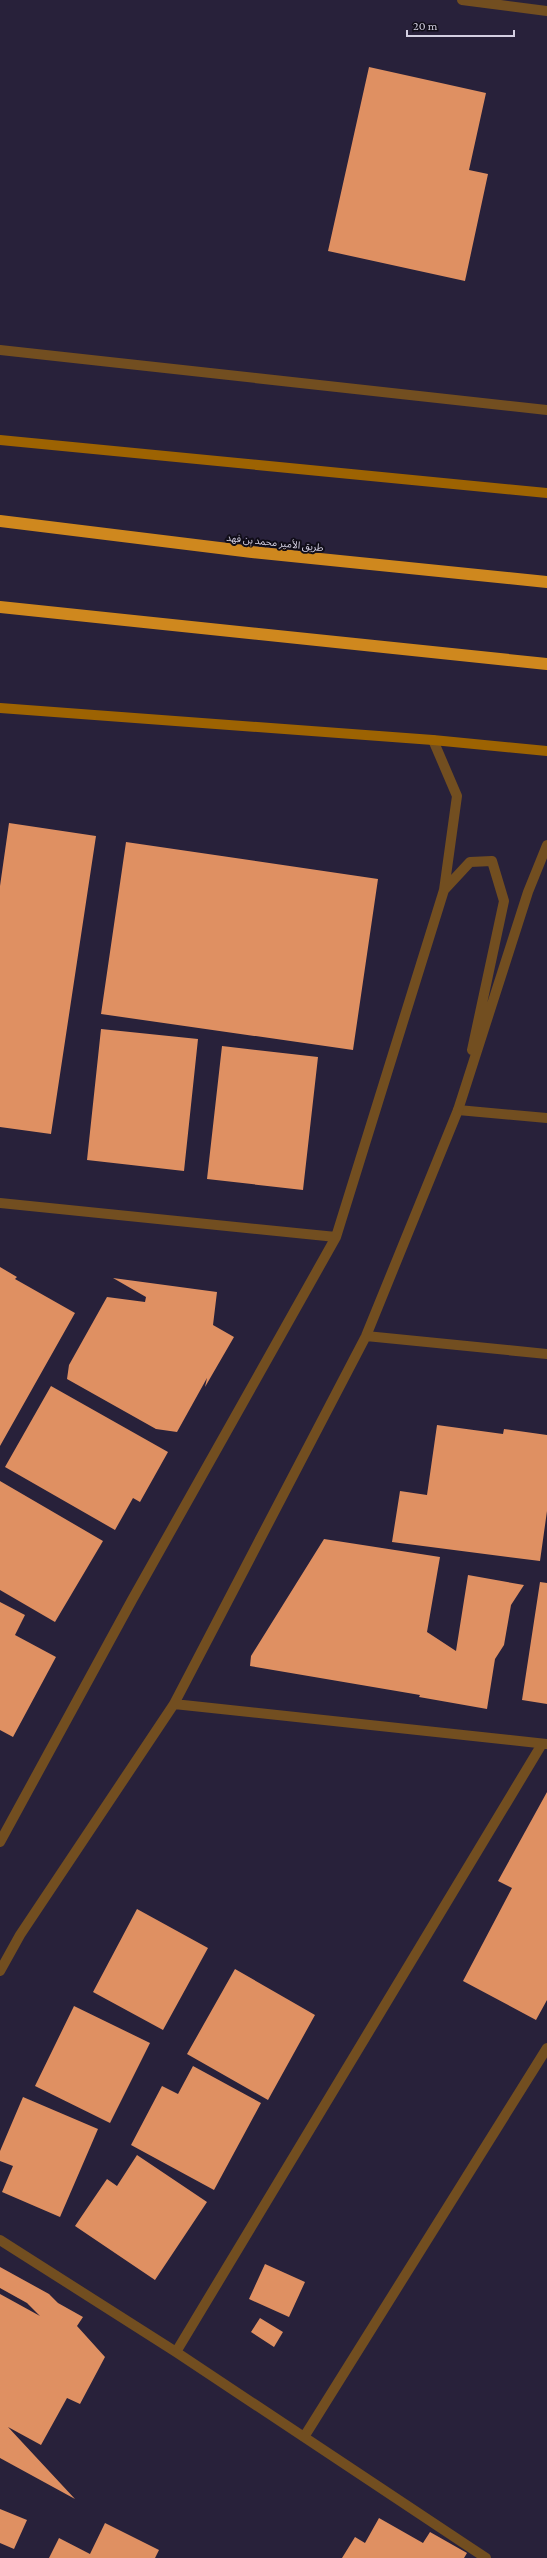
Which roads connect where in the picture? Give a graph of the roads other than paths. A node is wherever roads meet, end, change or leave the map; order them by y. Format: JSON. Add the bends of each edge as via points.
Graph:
{"nodes":[{"id":1,"x":462,"y":0,"type":"edge"},
{"id":2,"x":547,"y":12,"type":"edge"},
{"id":3,"x":0,"y":350,"type":"edge"},
{"id":4,"x":547,"y":410,"type":"edge"},
{"id":5,"x":0,"y":440,"type":"edge"},
{"id":6,"x":547,"y":493,"type":"edge"},
{"id":7,"x":0,"y":521,"type":"edge"},
{"id":8,"x":547,"y":582,"type":"edge"},
{"id":9,"x":0,"y":607,"type":"edge"},
{"id":10,"x":547,"y":664,"type":"edge"},
{"id":11,"x":0,"y":708,"type":"edge"},
{"id":12,"x":433,"y":740,"type":"junction"},
{"id":13,"x":547,"y":751,"type":"edge"},
{"id":14,"x":547,"y":845,"type":"edge"},
{"id":15,"x":444,"y":890,"type":"junction"},
{"id":16,"x":458,"y":1110,"type":"junction"},
{"id":17,"x":547,"y":1118,"type":"edge"},
{"id":18,"x":0,"y":1203,"type":"edge"},
{"id":19,"x":336,"y":1237,"type":"junction"},
{"id":20,"x":366,"y":1336,"type":"junction"},
{"id":21,"x":547,"y":1354,"type":"edge"},
{"id":22,"x":174,"y":1704,"type":"junction"},
{"id":23,"x":545,"y":1744,"type":"edge"},
{"id":24,"x":0,"y":1842,"type":"edge"},
{"id":25,"x":0,"y":1970,"type":"edge"},
{"id":26,"x":547,"y":2048,"type":"edge"},
{"id":27,"x":0,"y":2240,"type":"edge"},
{"id":28,"x":176,"y":2352,"type":"junction"},
{"id":29,"x":304,"y":2437,"type":"junction"},
{"id":30,"x":486,"y":2558,"type":"edge"}],
"edges":[{"from":1,"to":2,"type":"street"},
{"from":3,"to":4,"type":"street"},
{"from":5,"to":6,"type":"main road"},
{"from":7,"to":8,"type":"highway","name":"طريق الأمير محمد بن فهد","via":[[252,552]]},
{"from":9,"to":10,"type":"highway"},
{"from":11,"to":12,"type":"main road"},
{"from":12,"to":13,"type":"main road"},
{"from":12,"to":15,"type":"street","via":[[458,796]]},
{"from":14,"to":16,"type":"street","via":[[528,892]]},
{"from":15,"to":16,"type":"street","via":[[470,862],[492,861],[504,901]]},
{"from":15,"to":19,"type":"street"},
{"from":16,"to":17,"type":"street"},
{"from":16,"to":20,"type":"street"},
{"from":18,"to":19,"type":"street"},
{"from":19,"to":24,"type":"street","via":[[132,1600]]},
{"from":20,"to":21,"type":"street"},
{"from":20,"to":22,"type":"street"},
{"from":22,"to":23,"type":"street"},
{"from":22,"to":25,"type":"street","via":[[20,1935]]},
{"from":23,"to":28,"type":"street"},
{"from":26,"to":29,"type":"street"},
{"from":27,"to":28,"type":"street"},
{"from":28,"to":29,"type":"street"},
{"from":29,"to":30,"type":"street"}]}
